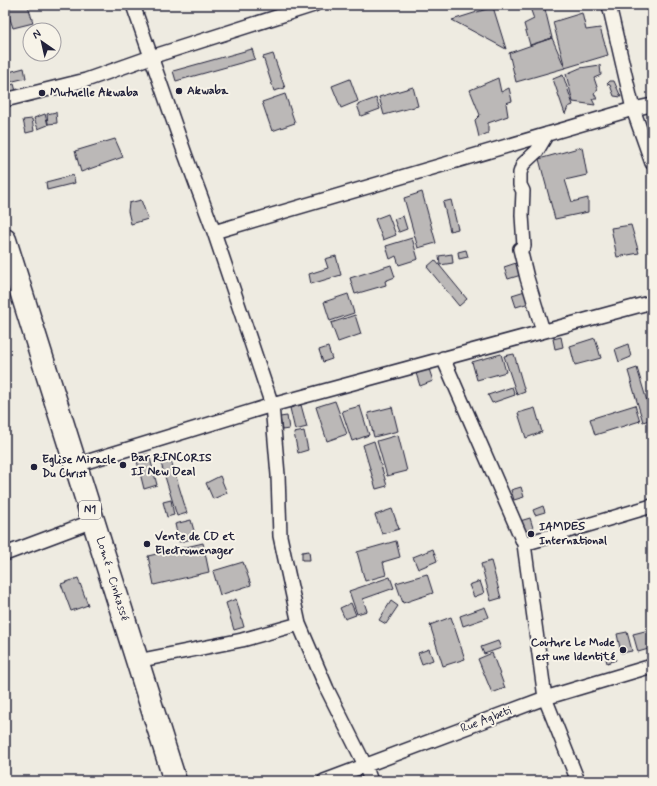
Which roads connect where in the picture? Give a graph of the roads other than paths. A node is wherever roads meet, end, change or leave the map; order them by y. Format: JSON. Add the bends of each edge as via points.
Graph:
{"nodes":[{"id":1,"x":133,"y":5,"type":"edge"},
{"id":2,"x":314,"y":5,"type":"edge"},
{"id":3,"x":609,"y":5,"type":"edge"},
{"id":4,"x":275,"y":10,"type":"edge"},
{"id":5,"x":150,"y":57,"type":"junction"},
{"id":6,"x":5,"y":100,"type":"edge"},
{"id":7,"x":652,"y":105,"type":"edge"},
{"id":8,"x":633,"y":109,"type":"junction"},
{"id":9,"x":547,"y":134,"type":"junction"},
{"id":10,"x":652,"y":163,"type":"edge"},
{"id":11,"x":214,"y":232,"type":"junction"},
{"id":12,"x":5,"y":240,"type":"edge"},
{"id":13,"x":652,"y":302,"type":"edge"},
{"id":14,"x":543,"y":331,"type":"junction"},
{"id":15,"x":443,"y":358,"type":"junction"},
{"id":16,"x":272,"y":405,"type":"junction"},
{"id":17,"x":76,"y":465,"type":"junction"},
{"id":18,"x":652,"y":506,"type":"edge"},
{"id":19,"x":93,"y":521,"type":"junction"},
{"id":20,"x":524,"y":544,"type":"junction"},
{"id":21,"x":5,"y":554,"type":"edge"},
{"id":22,"x":299,"y":624,"type":"junction"},
{"id":23,"x":137,"y":661,"type":"junction"},
{"id":24,"x":652,"y":666,"type":"edge"},
{"id":25,"x":545,"y":698,"type":"junction"},
{"id":26,"x":365,"y":765,"type":"junction"},
{"id":27,"x":175,"y":781,"type":"edge"},
{"id":28,"x":324,"y":781,"type":"edge"},
{"id":29,"x":371,"y":781,"type":"edge"},
{"id":30,"x":578,"y":781,"type":"edge"}],
"edges":[{"from":1,"to":5,"type":"street"},
{"from":2,"to":4,"type":"street"},
{"from":3,"to":8,"type":"street"},
{"from":4,"to":5,"type":"street"},
{"from":5,"to":6,"type":"street","via":[[86,80]]},
{"from":5,"to":11,"type":"street"},
{"from":7,"to":8,"type":"street"},
{"from":8,"to":9,"type":"street"},
{"from":8,"to":10,"type":"street"},
{"from":9,"to":11,"type":"street"},
{"from":9,"to":14,"type":"street","via":[[537,151],[523,164],[520,173],[523,191],[524,246],[520,249]]},
{"from":11,"to":16,"type":"street"},
{"from":12,"to":17,"type":"highway","name":"Lomé - Cinkassé","number":"N1"},
{"from":13,"to":14,"type":"street"},
{"from":14,"to":15,"type":"street"},
{"from":15,"to":16,"type":"street"},
{"from":15,"to":20,"type":"street"},
{"from":16,"to":17,"type":"street"},
{"from":16,"to":22,"type":"street","via":[[280,536]]},
{"from":17,"to":19,"type":"highway","name":"Lomé - Cinkassé","number":"N1"},
{"from":18,"to":20,"type":"street"},
{"from":19,"to":21,"type":"street"},
{"from":19,"to":23,"type":"highway","name":"Lomé - Cinkassé","number":"N1"},
{"from":20,"to":25,"type":"street"},
{"from":22,"to":23,"type":"street","via":[[242,640]]},
{"from":22,"to":26,"type":"street","via":[[327,690]]},
{"from":23,"to":27,"type":"highway","name":"Lomé - Cinkassé","number":"N1"},
{"from":24,"to":25,"type":"street","name":"Rue Agbeti"},
{"from":25,"to":26,"type":"street","name":"Rue Agbeti"},
{"from":25,"to":30,"type":"street"},
{"from":26,"to":28,"type":"street","name":"Rue Agbeti"},
{"from":26,"to":29,"type":"street"}]}
